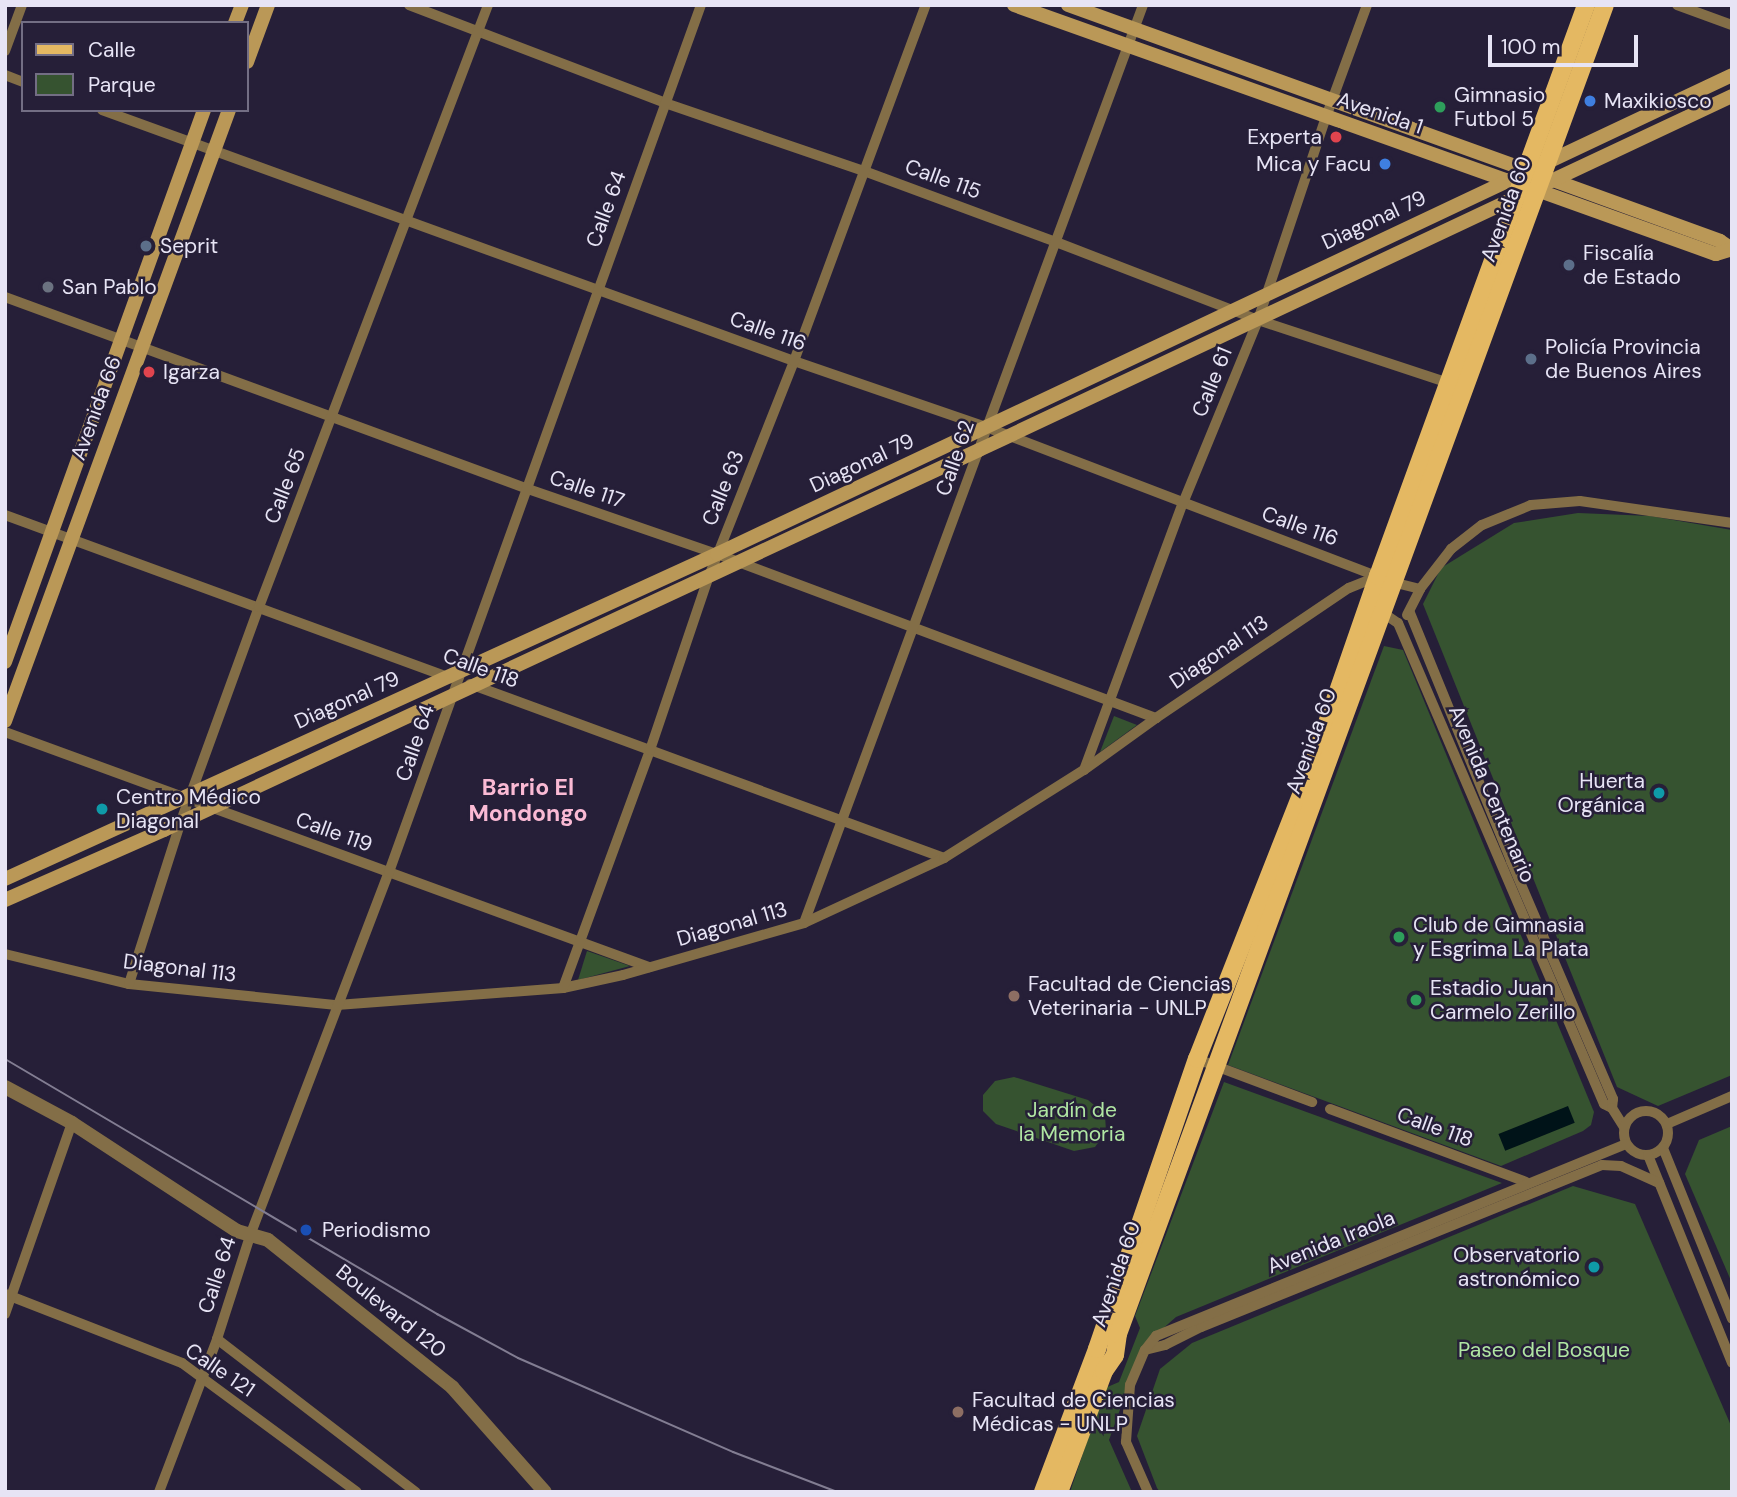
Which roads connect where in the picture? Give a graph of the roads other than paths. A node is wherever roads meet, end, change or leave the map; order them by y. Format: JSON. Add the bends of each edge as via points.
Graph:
{"nodes":[{"id":1,"x":22,"y":5,"type":"edge"},
{"id":2,"x":268,"y":5,"type":"edge"},
{"id":3,"x":409,"y":5,"type":"edge"},
{"id":4,"x":488,"y":5,"type":"edge"},
{"id":5,"x":701,"y":5,"type":"edge"},
{"id":6,"x":926,"y":5,"type":"edge"},
{"id":7,"x":1014,"y":5,"type":"edge"},
{"id":8,"x":1068,"y":5,"type":"edge"},
{"id":9,"x":1143,"y":5,"type":"edge"},
{"id":10,"x":1367,"y":5,"type":"edge"},
{"id":11,"x":1586,"y":5,"type":"edge"},
{"id":12,"x":1605,"y":5,"type":"edge"},
{"id":13,"x":1678,"y":5,"type":"edge"},
{"id":14,"x":1732,"y":25,"type":"edge"},
{"id":15,"x":1135,"y":29,"type":"junction"},
{"id":16,"x":479,"y":33,"type":"junction"},
{"id":17,"x":1128,"y":46,"type":"junction"},
{"id":18,"x":5,"y":51,"type":"edge"},
{"id":19,"x":248,"y":59,"type":"edge"},
{"id":20,"x":1732,"y":75,"type":"edge"},
{"id":21,"x":1732,"y":96,"type":"edge"},
{"id":22,"x":1332,"y":100,"type":"junction"},
{"id":23,"x":664,"y":103,"type":"junction"},
{"id":24,"x":107,"y":112,"type":"edge"},
{"id":25,"x":203,"y":112,"type":"edge"},
{"id":26,"x":228,"y":112,"type":"edge"},
{"id":27,"x":1326,"y":117,"type":"junction"},
{"id":28,"x":192,"y":143,"type":"junction"},
{"id":29,"x":214,"y":151,"type":"junction"},
{"id":30,"x":864,"y":171,"type":"junction"},
{"id":31,"x":1531,"y":181,"type":"junction"},
{"id":32,"x":407,"y":221,"type":"junction"},
{"id":33,"x":1056,"y":242,"type":"junction"},
{"id":34,"x":1732,"y":249,"type":"edge"},
{"id":35,"x":597,"y":290,"type":"junction"},
{"id":36,"x":1266,"y":295,"type":"junction"},
{"id":37,"x":5,"y":297,"type":"edge"},
{"id":38,"x":1234,"y":310,"type":"junction"},
{"id":39,"x":1258,"y":320,"type":"junction"},
{"id":40,"x":120,"y":339,"type":"junction"},
{"id":41,"x":140,"y":347,"type":"junction"},
{"id":42,"x":794,"y":361,"type":"junction"},
{"id":43,"x":1457,"y":386,"type":"junction"},
{"id":44,"x":331,"y":417,"type":"junction"},
{"id":45,"x":986,"y":427,"type":"junction"},
{"id":46,"x":1007,"y":437,"type":"junction"},
{"id":47,"x":979,"y":450,"type":"junction"},
{"id":48,"x":528,"y":489,"type":"junction"},
{"id":49,"x":1183,"y":503,"type":"junction"},
{"id":50,"x":5,"y":515,"type":"edge"},
{"id":51,"x":1732,"y":523,"type":"edge"},
{"id":52,"x":52,"y":532,"type":"junction"},
{"id":53,"x":72,"y":539,"type":"junction"},
{"id":54,"x":717,"y":554,"type":"junction"},
{"id":55,"x":738,"y":562,"type":"junction"},
{"id":56,"x":709,"y":576,"type":"junction"},
{"id":57,"x":1385,"y":579,"type":"junction"},
{"id":58,"x":1420,"y":589,"type":"junction"},
{"id":59,"x":259,"y":607,"type":"junction"},
{"id":60,"x":1410,"y":612,"type":"junction"},
{"id":61,"x":1390,"y":618,"type":"junction"},
{"id":62,"x":913,"y":629,"type":"junction"},
{"id":63,"x":5,"y":662,"type":"edge"},
{"id":64,"x":455,"y":676,"type":"junction"},
{"id":65,"x":474,"y":685,"type":"junction"},
{"id":66,"x":452,"y":695,"type":"junction"},
{"id":67,"x":1110,"y":701,"type":"junction"},
{"id":68,"x":1156,"y":718,"type":"junction"},
{"id":69,"x":5,"y":721,"type":"edge"},
{"id":70,"x":5,"y":732,"type":"edge"},
{"id":71,"x":650,"y":750,"type":"junction"},
{"id":72,"x":1084,"y":770,"type":"junction"},
{"id":73,"x":188,"y":797,"type":"junction"},
{"id":74,"x":211,"y":807,"type":"junction"},
{"id":75,"x":842,"y":820,"type":"junction"},
{"id":76,"x":181,"y":821,"type":"junction"},
{"id":77,"x":944,"y":858,"type":"junction"},
{"id":78,"x":390,"y":872,"type":"junction"},
{"id":79,"x":5,"y":879,"type":"edge"},
{"id":80,"x":5,"y":900,"type":"edge"},
{"id":81,"x":804,"y":923,"type":"junction"},
{"id":82,"x":580,"y":942,"type":"junction"},
{"id":83,"x":5,"y":954,"type":"edge"},
{"id":84,"x":649,"y":967,"type":"junction"},
{"id":85,"x":129,"y":984,"type":"junction"},
{"id":86,"x":563,"y":988,"type":"junction"},
{"id":87,"x":337,"y":1005,"type":"junction"},
{"id":88,"x":1197,"y":1059,"type":"junction"},
{"id":89,"x":1216,"y":1065,"type":"junction"},
{"id":90,"x":5,"y":1087,"type":"edge"},
{"id":91,"x":1732,"y":1096,"type":"edge"},
{"id":92,"x":1312,"y":1102,"type":"dead end"},
{"id":93,"x":1612,"y":1108,"type":"junction"},
{"id":94,"x":1330,"y":1109,"type":"dead end"},
{"id":95,"x":72,"y":1123,"type":"junction"},
{"id":96,"x":1667,"y":1124,"type":"junction"},
{"id":97,"x":1624,"y":1128,"type":"junction"},
{"id":98,"x":1626,"y":1144,"type":"junction"},
{"id":99,"x":1664,"y":1148,"type":"junction"},
{"id":100,"x":1648,"y":1155,"type":"junction"},
{"id":101,"x":1526,"y":1182,"type":"junction"},
{"id":102,"x":1659,"y":1183,"type":"junction"},
{"id":103,"x":251,"y":1233,"type":"junction"},
{"id":104,"x":8,"y":1295,"type":"edge"},
{"id":105,"x":5,"y":1314,"type":"edge"},
{"id":106,"x":1732,"y":1319,"type":"edge"},
{"id":107,"x":217,"y":1339,"type":"junction"},
{"id":108,"x":1145,"y":1350,"type":"junction"},
{"id":109,"x":1732,"y":1363,"type":"edge"},
{"id":110,"x":201,"y":1376,"type":"junction"},
{"id":111,"x":159,"y":1492,"type":"edge"},
{"id":112,"x":357,"y":1492,"type":"edge"},
{"id":113,"x":416,"y":1492,"type":"edge"},
{"id":114,"x":545,"y":1492,"type":"edge"},
{"id":115,"x":1043,"y":1492,"type":"edge"},
{"id":116,"x":1059,"y":1492,"type":"edge"},
{"id":117,"x":1147,"y":1492,"type":"edge"}],
"edges":[{"from":1,"to":18,"type":"street"},
{"from":2,"to":19,"type":"main road"},
{"from":3,"to":16,"type":"street","name":"Calle 115"},
{"from":4,"to":16,"type":"street","name":"Calle 65"},
{"from":5,"to":23,"type":"street","name":"Calle 64"},
{"from":6,"to":30,"type":"street","name":"Calle 63"},
{"from":7,"to":17,"type":"main road","name":"Avenida 1"},
{"from":8,"to":15,"type":"main road","name":"Avenida 1"},
{"from":9,"to":15,"type":"street","name":"Calle 62"},
{"from":10,"to":22,"type":"street","name":"Calle 61"},
{"from":11,"to":31,"type":"main road","name":"Avenida 60"},
{"from":12,"to":31,"type":"main road","name":"Avenida 60"},
{"from":13,"to":14,"type":"street"},
{"from":15,"to":17,"type":"street","name":"Calle 62"},
{"from":15,"to":22,"type":"main road","name":"Avenida 1"},
{"from":16,"to":23,"type":"street","name":"Calle 115"},
{"from":16,"to":32,"type":"street","name":"Calle 65"},
{"from":17,"to":27,"type":"main road","name":"Avenida 1"},
{"from":17,"to":33,"type":"street","name":"Calle 62"},
{"from":20,"to":31,"type":"main road","name":"Diagonal 79"},
{"from":21,"to":31,"type":"main road","name":"Diagonal 79"},
{"from":22,"to":27,"type":"street","name":"Calle 61"},
{"from":22,"to":31,"type":"main road","name":"Avenida 1"},
{"from":23,"to":30,"type":"street","name":"Calle 115"},
{"from":23,"to":35,"type":"street","name":"Calle 64"},
{"from":24,"to":28,"type":"street","name":"Calle 116"},
{"from":25,"to":28,"type":"main road","name":"Avenida 66"},
{"from":26,"to":29,"type":"main road","name":"Avenida 66"},
{"from":27,"to":31,"type":"main road","name":"Avenida 1"},
{"from":27,"to":36,"type":"street","name":"Calle 61"},
{"from":28,"to":29,"type":"street","name":"Calle 116"},
{"from":28,"to":40,"type":"main road","name":"Avenida 66"},
{"from":29,"to":32,"type":"street","name":"Calle 116"},
{"from":29,"to":41,"type":"main road","name":"Avenida 66"},
{"from":30,"to":33,"type":"street","name":"Calle 115"},
{"from":30,"to":42,"type":"street","name":"Calle 63"},
{"from":31,"to":34,"type":"main road","name":"Avenida 1","via":[[1720,241]]},
{"from":31,"to":34,"type":"main road","name":"Avenida 1","via":[[1716,254]]},
{"from":31,"to":36,"type":"main road","name":"Diagonal 79"},
{"from":31,"to":39,"type":"main road","name":"Diagonal 79"},
{"from":31,"to":43,"type":"main road","name":"Avenida 60"},
{"from":32,"to":35,"type":"street","name":"Calle 116"},
{"from":32,"to":44,"type":"street","name":"Calle 65"},
{"from":33,"to":38,"type":"street","name":"Calle 115"},
{"from":33,"to":45,"type":"street","name":"Calle 62"},
{"from":35,"to":42,"type":"street","name":"Calle 116"},
{"from":35,"to":48,"type":"street","name":"Calle 64"},
{"from":36,"to":38,"type":"main road","name":"Diagonal 79"},
{"from":36,"to":39,"type":"street","name":"Calle 61"},
{"from":37,"to":40,"type":"street","name":"Calle 117"},
{"from":38,"to":39,"type":"street","name":"Calle 115"},
{"from":38,"to":45,"type":"main road","name":"Diagonal 79"},
{"from":39,"to":43,"type":"street","name":"Calle 115"},
{"from":39,"to":46,"type":"main road","name":"Diagonal 79"},
{"from":39,"to":49,"type":"street","name":"Calle 61"},
{"from":40,"to":41,"type":"street","name":"Calle 117"},
{"from":40,"to":52,"type":"main road","name":"Avenida 66"},
{"from":41,"to":44,"type":"street","name":"Calle 117"},
{"from":41,"to":53,"type":"main road","name":"Avenida 66"},
{"from":42,"to":45,"type":"street","name":"Calle 116"},
{"from":42,"to":54,"type":"street","name":"Calle 63"},
{"from":43,"to":57,"type":"main road","name":"Avenida 60"},
{"from":44,"to":48,"type":"street","name":"Calle 117"},
{"from":44,"to":59,"type":"street","name":"Calle 65"},
{"from":45,"to":46,"type":"street","name":"Calle 116"},
{"from":45,"to":47,"type":"street","name":"Calle 62"},
{"from":45,"to":54,"type":"main road","name":"Diagonal 79"},
{"from":46,"to":47,"type":"main road","name":"Diagonal 79"},
{"from":46,"to":49,"type":"street","name":"Calle 116"},
{"from":47,"to":55,"type":"main road","name":"Diagonal 79"},
{"from":47,"to":62,"type":"street","name":"Calle 62"},
{"from":48,"to":54,"type":"street","name":"Calle 117"},
{"from":48,"to":64,"type":"street","name":"Calle 64"},
{"from":49,"to":57,"type":"street","name":"Calle 116"},
{"from":49,"to":67,"type":"street","name":"Calle 61"},
{"from":50,"to":52,"type":"street","name":"Calle 118"},
{"from":51,"to":58,"type":"street","via":[[1580,501],[1531,505],[1482,525],[1451,550]]},
{"from":52,"to":53,"type":"street","name":"Calle 118"},
{"from":52,"to":63,"type":"main road","name":"Avenida 66"},
{"from":53,"to":59,"type":"street","name":"Calle 118"},
{"from":53,"to":69,"type":"main road","name":"Avenida 66"},
{"from":54,"to":55,"type":"street","name":"Calle 117"},
{"from":54,"to":56,"type":"street","name":"Calle 63"},
{"from":54,"to":64,"type":"main road","name":"Diagonal 79"},
{"from":55,"to":56,"type":"main road","name":"Diagonal 79"},
{"from":55,"to":62,"type":"street","name":"Calle 117"},
{"from":56,"to":65,"type":"main road","name":"Diagonal 79"},
{"from":56,"to":71,"type":"street","name":"Calle 63"},
{"from":57,"to":58,"type":"street","name":"Calle 116"},
{"from":57,"to":61,"type":"main road","name":"Avenida 60"},
{"from":57,"to":68,"type":"street","name":"Diagonal 113","via":[[1349,588]]},
{"from":57,"to":88,"type":"main road","name":"Avenida 60"},
{"from":58,"to":60,"type":"street"},
{"from":59,"to":64,"type":"street","name":"Calle 118"},
{"from":59,"to":73,"type":"street","name":"Calle 65"},
{"from":60,"to":61,"type":"street"},
{"from":60,"to":93,"type":"street","name":"Avenida Centenario","via":[[1613,1100]]},
{"from":61,"to":89,"type":"main road","name":"Avenida 60"},
{"from":61,"to":93,"type":"street","name":"Avenida Centenario","via":[[1604,1104]]},
{"from":62,"to":67,"type":"street","name":"Calle 117"},
{"from":62,"to":75,"type":"street","name":"Calle 62"},
{"from":64,"to":65,"type":"street","name":"Calle 118"},
{"from":64,"to":66,"type":"street","name":"Calle 64"},
{"from":64,"to":73,"type":"main road","name":"Diagonal 79"},
{"from":65,"to":66,"type":"main road","name":"Diagonal 79"},
{"from":65,"to":71,"type":"street","name":"Calle 118"},
{"from":66,"to":74,"type":"main road","name":"Diagonal 79"},
{"from":66,"to":78,"type":"street","name":"Calle 64"},
{"from":67,"to":68,"type":"street","name":"Calle 117"},
{"from":67,"to":72,"type":"street","name":"Calle 61"},
{"from":68,"to":72,"type":"street","name":"Diagonal 113"},
{"from":70,"to":73,"type":"street","name":"Calle 119"},
{"from":71,"to":75,"type":"street","name":"Calle 118"},
{"from":71,"to":82,"type":"street","name":"Calle 63"},
{"from":72,"to":77,"type":"street","name":"Diagonal 113"},
{"from":73,"to":74,"type":"street","name":"Calle 119"},
{"from":73,"to":76,"type":"street","name":"Calle 65"},
{"from":73,"to":79,"type":"main road","name":"Diagonal 79"},
{"from":74,"to":76,"type":"main road","name":"Diagonal 79"},
{"from":74,"to":78,"type":"street","name":"Calle 119"},
{"from":75,"to":77,"type":"street","name":"Calle 118"},
{"from":75,"to":81,"type":"street","name":"Calle 62"},
{"from":76,"to":80,"type":"main road","name":"Diagonal 79"},
{"from":76,"to":85,"type":"street","name":"Calle 65"},
{"from":77,"to":81,"type":"street","name":"Diagonal 113"},
{"from":78,"to":82,"type":"street","name":"Calle 119"},
{"from":78,"to":87,"type":"street","name":"Calle 64"},
{"from":81,"to":84,"type":"street","name":"Diagonal 113"},
{"from":82,"to":84,"type":"street","name":"Calle 119"},
{"from":82,"to":86,"type":"street","name":"Calle 63"},
{"from":83,"to":85,"type":"street","name":"Diagonal 113"},
{"from":84,"to":86,"type":"street","name":"Diagonal 113"},
{"from":85,"to":87,"type":"street","name":"Diagonal 113"},
{"from":86,"to":87,"type":"street","name":"Diagonal 113"},
{"from":87,"to":103,"type":"street","name":"Calle 64"},
{"from":88,"to":89,"type":"street"},
{"from":88,"to":115,"type":"main road","name":"Avenida 60"},
{"from":89,"to":92,"type":"street"},
{"from":89,"to":116,"type":"main road","name":"Avenida 60","via":[[1118,1334],[1115,1355],[1104,1371]]},
{"from":90,"to":95,"type":"street","name":"Boulevard 120"},
{"from":91,"to":96,"type":"street"},
{"from":93,"to":97,"type":"street","name":"Avenida Centenario"},
{"from":94,"to":101,"type":"street","name":"Calle 118"},
{"from":95,"to":103,"type":"street","name":"Boulevard 120","via":[[237,1231]]},
{"from":95,"to":104,"type":"street"},
{"from":96,"to":97,"type":"street","via":[[1657,1113],[1644,1111],[1631,1116]]},
{"from":96,"to":99,"type":"street"},
{"from":97,"to":98,"type":"street"},
{"from":98,"to":100,"type":"street","via":[[1640,1155]]},
{"from":98,"to":101,"type":"street","name":"Avenida Iraola"},
{"from":99,"to":100,"type":"street"},
{"from":99,"to":106,"type":"street"},
{"from":100,"to":102,"type":"street"},
{"from":101,"to":108,"type":"street","name":"Avenida Iraola","via":[[1187,1322],[1156,1336]]},
{"from":102,"to":108,"type":"street","via":[[1621,1166],[1602,1165]]},
{"from":102,"to":109,"type":"street"},
{"from":103,"to":107,"type":"street","name":"Calle 64"},
{"from":103,"to":114,"type":"street","name":"Boulevard 120","via":[[268,1240],[452,1387]]},
{"from":104,"to":105,"type":"street"},
{"from":104,"to":110,"type":"street","name":"Calle 121","via":[[182,1363]]},
{"from":107,"to":110,"type":"street","name":"Calle 64"},
{"from":107,"to":113,"type":"street","name":"Calle 121"},
{"from":108,"to":117,"type":"street","name":"Avenida Iraola","via":[[1130,1385],[1126,1442]]},
{"from":110,"to":111,"type":"street","name":"Calle 64"},
{"from":110,"to":112,"type":"street","name":"Calle 121"}]}
